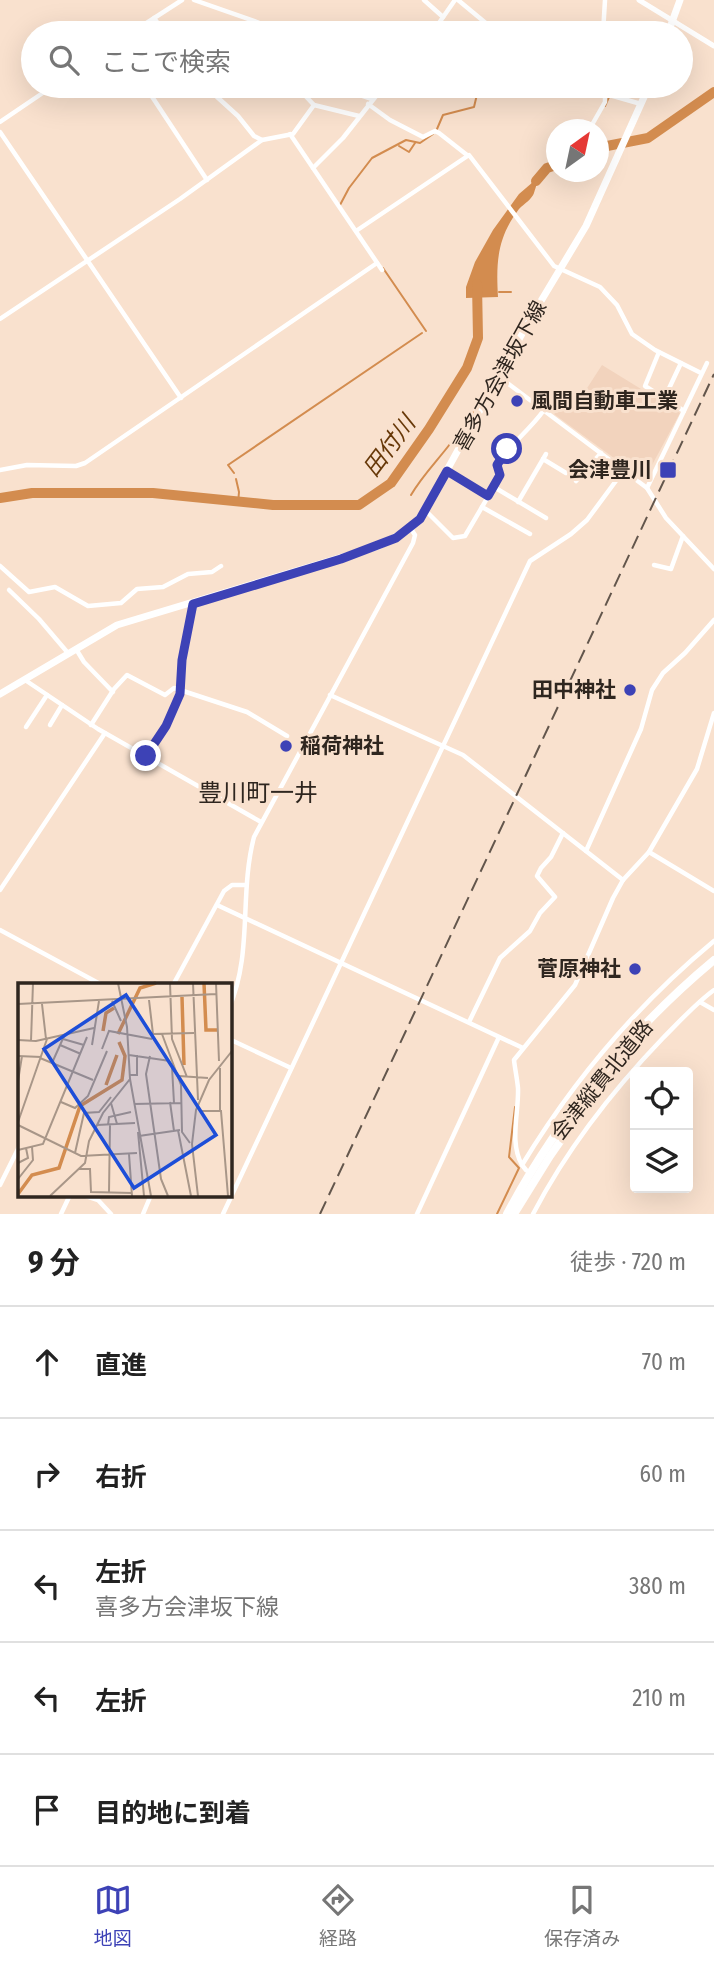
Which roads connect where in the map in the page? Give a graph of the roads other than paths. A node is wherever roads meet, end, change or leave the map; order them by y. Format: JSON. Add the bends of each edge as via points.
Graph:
{"nodes":[{"id":1,"x":182,"y":0,"type":"edge"},
{"id":2,"x":194,"y":0,"type":"edge"},
{"id":3,"x":424,"y":0,"type":"edge"},
{"id":4,"x":457,"y":0,"type":"edge"},
{"id":5,"x":605,"y":0,"type":"edge"},
{"id":6,"x":639,"y":0,"type":"edge"},
{"id":7,"x":680,"y":0,"type":"edge"},
{"id":8,"x":443,"y":17,"type":"junction"},
{"id":9,"x":154,"y":18,"type":"junction"},
{"id":10,"x":149,"y":21,"type":"edge"},
{"id":11,"x":156,"y":21,"type":"edge"},
{"id":12,"x":254,"y":21,"type":"edge"},
{"id":13,"x":440,"y":21,"type":"edge"},
{"id":14,"x":483,"y":21,"type":"edge"},
{"id":15,"x":604,"y":21,"type":"edge"},
{"id":16,"x":672,"y":21,"type":"joint"},
{"id":17,"x":693,"y":34,"type":"edge"},
{"id":18,"x":714,"y":46,"type":"edge"},
{"id":19,"x":35,"y":98,"type":"edge"},
{"id":20,"x":153,"y":98,"type":"edge"},
{"id":21,"x":218,"y":98,"type":"edge"},
{"id":22,"x":307,"y":98,"type":"edge"},
{"id":23,"x":369,"y":98,"type":"edge"},
{"id":24,"x":605,"y":98,"type":"edge"},
{"id":25,"x":620,"y":98,"type":"edge"},
{"id":26,"x":644,"y":98,"type":"edge"},
{"id":27,"x":372,"y":99,"type":"joint"},
{"id":28,"x":368,"y":104,"type":"junction"},
{"id":29,"x":641,"y":104,"type":"junction"},
{"id":30,"x":314,"y":105,"type":"junction"},
{"id":31,"x":359,"y":116,"type":"junction"},
{"id":32,"x":595,"y":119,"type":"edge"},
{"id":33,"x":0,"y":122,"type":"edge"},
{"id":34,"x":0,"y":132,"type":"edge"},
{"id":35,"x":290,"y":134,"type":"junction"},
{"id":36,"x":262,"y":140,"type":"junction"},
{"id":37,"x":468,"y":155,"type":"junction"},
{"id":38,"x":313,"y":168,"type":"junction"},
{"id":39,"x":207,"y":180,"type":"junction"},
{"id":40,"x":356,"y":231,"type":"junction"},
{"id":41,"x":88,"y":261,"type":"junction"},
{"id":42,"x":377,"y":264,"type":"junction"},
{"id":43,"x":561,"y":269,"type":"junction"},
{"id":44,"x":382,"y":270,"type":"dead end"},
{"id":45,"x":0,"y":319,"type":"edge"},
{"id":46,"x":659,"y":352,"type":"junction"},
{"id":47,"x":681,"y":363,"type":"junction"},
{"id":48,"x":707,"y":363,"type":"dead end"},
{"id":49,"x":701,"y":373,"type":"junction"},
{"id":50,"x":498,"y":376,"type":"junction"},
{"id":51,"x":181,"y":398,"type":"junction"},
{"id":52,"x":664,"y":399,"type":"junction"},
{"id":53,"x":544,"y":410,"type":"junction"},
{"id":54,"x":684,"y":411,"type":"junction"},
{"id":55,"x":601,"y":453,"type":"junction"},
{"id":56,"x":0,"y":470,"type":"edge"},
{"id":57,"x":624,"y":470,"type":"junction"},
{"id":58,"x":447,"y":471,"type":"junction"},
{"id":59,"x":566,"y":472,"type":"dead end"},
{"id":60,"x":576,"y":481,"type":"dead end"},
{"id":61,"x":494,"y":487,"type":"junction"},
{"id":62,"x":647,"y":488,"type":"junction"},
{"id":63,"x":488,"y":496,"type":"junction"},
{"id":64,"x":518,"y":502,"type":"junction"},
{"id":65,"x":482,"y":507,"type":"junction"},
{"id":66,"x":425,"y":510,"type":"junction"},
{"id":67,"x":546,"y":518,"type":"dead end"},
{"id":68,"x":411,"y":528,"type":"junction"},
{"id":69,"x":530,"y":534,"type":"dead end"},
{"id":70,"x":684,"y":536,"type":"junction"},
{"id":71,"x":654,"y":565,"type":"dead end"},
{"id":72,"x":0,"y":566,"type":"edge"},
{"id":73,"x":221,"y":566,"type":"dead end"},
{"id":74,"x":714,"y":569,"type":"edge"},
{"id":75,"x":9,"y":590,"type":"dead end"},
{"id":76,"x":193,"y":604,"type":"junction"},
{"id":77,"x":714,"y":620,"type":"edge"},
{"id":78,"x":76,"y":649,"type":"junction"},
{"id":79,"x":68,"y":653,"type":"junction"},
{"id":80,"x":25,"y":680,"type":"junction"},
{"id":81,"x":181,"y":690,"type":"junction"},
{"id":82,"x":113,"y":692,"type":"junction"},
{"id":83,"x":0,"y":694,"type":"edge"},
{"id":84,"x":47,"y":695,"type":"junction"},
{"id":85,"x":330,"y":695,"type":"junction"},
{"id":86,"x":62,"y":705,"type":"junction"},
{"id":87,"x":714,"y":713,"type":"edge"},
{"id":88,"x":50,"y":725,"type":"dead end"},
{"id":89,"x":91,"y":725,"type":"junction"},
{"id":90,"x":26,"y":727,"type":"dead end"},
{"id":91,"x":105,"y":733,"type":"junction"},
{"id":92,"x":287,"y":736,"type":"dead end"},
{"id":93,"x":442,"y":747,"type":"junction"},
{"id":94,"x":146,"y":756,"type":"junction"},
{"id":95,"x":261,"y":822,"type":"junction"},
{"id":96,"x":563,"y":834,"type":"junction"},
{"id":97,"x":586,"y":851,"type":"junction"},
{"id":98,"x":649,"y":852,"type":"junction"},
{"id":99,"x":623,"y":880,"type":"junction"},
{"id":100,"x":245,"y":885,"type":"junction"},
{"id":101,"x":0,"y":890,"type":"edge"},
{"id":102,"x":714,"y":891,"type":"edge"},
{"id":103,"x":217,"y":905,"type":"junction"},
{"id":104,"x":244,"y":917,"type":"junction"},
{"id":105,"x":0,"y":930,"type":"edge"},
{"id":106,"x":714,"y":941,"type":"edge"},
{"id":107,"x":714,"y":960,"type":"edge"},
{"id":108,"x":342,"y":964,"type":"junction"},
{"id":109,"x":714,"y":966,"type":"edge"},
{"id":110,"x":98,"y":983,"type":"edge"},
{"id":111,"x":174,"y":983,"type":"edge"},
{"id":112,"x":714,"y":990,"type":"edge"},
{"id":113,"x":231,"y":1001,"type":"edge"},
{"id":114,"x":700,"y":1002,"type":"junction"},
{"id":115,"x":714,"y":1010,"type":"edge"},
{"id":116,"x":469,"y":1022,"type":"junction"},
{"id":117,"x":499,"y":1037,"type":"junction"},
{"id":118,"x":231,"y":1040,"type":"edge"},
{"id":119,"x":523,"y":1048,"type":"junction"},
{"id":120,"x":291,"y":1068,"type":"junction"},
{"id":121,"x":18,"y":1149,"type":"edge"},
{"id":122,"x":542,"y":1179,"type":"dead end"},
{"id":123,"x":550,"y":1184,"type":"junction"},
{"id":124,"x":0,"y":1185,"type":"edge"},
{"id":125,"x":70,"y":1196,"type":"edge"},
{"id":126,"x":86,"y":1196,"type":"edge"},
{"id":127,"x":151,"y":1196,"type":"edge"},
{"id":128,"x":61,"y":1214,"type":"edge"},
{"id":129,"x":111,"y":1214,"type":"edge"},
{"id":130,"x":143,"y":1214,"type":"edge"},
{"id":131,"x":223,"y":1214,"type":"edge"},
{"id":132,"x":417,"y":1214,"type":"edge"},
{"id":133,"x":507,"y":1214,"type":"edge"},
{"id":134,"x":514,"y":1214,"type":"edge"},
{"id":135,"x":533,"y":1214,"type":"edge"}],
"edges":[{"from":1,"to":9,"type":"street"},
{"from":2,"to":12,"type":"street"},
{"from":3,"to":8,"type":"street"},
{"from":4,"to":8,"type":"street"},
{"from":4,"to":14,"type":"street"},
{"from":5,"to":15,"type":"street"},
{"from":6,"to":16,"type":"street"},
{"from":7,"to":16,"type":"main road"},
{"from":8,"to":13,"type":"street"},
{"from":9,"to":10,"type":"street"},
{"from":9,"to":11,"type":"street"},
{"from":17,"to":18,"type":"street"},
{"from":19,"to":33,"type":"street"},
{"from":20,"to":39,"type":"street"},
{"from":21,"to":36,"type":"street"},
{"from":22,"to":30,"type":"street"},
{"from":23,"to":27,"type":"street"},
{"from":24,"to":32,"type":"street"},
{"from":25,"to":29,"type":"street"},
{"from":26,"to":29,"type":"main road","name":"喜多方会津坂下線"},
{"from":27,"to":28,"type":"street"},
{"from":28,"to":31,"type":"street"},
{"from":28,"to":37,"type":"street","via":[[423,137],[439,133]]},
{"from":29,"to":43,"type":"main road","name":"喜多方会津坂下線","via":[[585,228]]},
{"from":30,"to":31,"type":"street"},
{"from":30,"to":35,"type":"street"},
{"from":31,"to":38,"type":"street"},
{"from":34,"to":41,"type":"street"},
{"from":35,"to":36,"type":"street"},
{"from":35,"to":38,"type":"street"},
{"from":36,"to":39,"type":"street"},
{"from":37,"to":40,"type":"street"},
{"from":37,"to":43,"type":"street","via":[[550,262]]},
{"from":38,"to":40,"type":"street"},
{"from":39,"to":41,"type":"street"},
{"from":40,"to":42,"type":"street"},
{"from":41,"to":45,"type":"street"},
{"from":41,"to":51,"type":"street"},
{"from":42,"to":44,"type":"street"},
{"from":42,"to":51,"type":"street"},
{"from":43,"to":46,"type":"street","via":[[605,290],[632,334]]},
{"from":43,"to":50,"type":"main road","name":"喜多方会津坂下線"},
{"from":46,"to":47,"type":"street"},
{"from":46,"to":52,"type":"street","via":[[645,386]]},
{"from":47,"to":49,"type":"street"},
{"from":47,"to":52,"type":"street"},
{"from":48,"to":49,"type":"street"},
{"from":49,"to":54,"type":"street"},
{"from":50,"to":53,"type":"street"},
{"from":50,"to":58,"type":"main road","name":"喜多方会津坂下線"},
{"from":51,"to":56,"type":"street","via":[[81,464]]},
{"from":52,"to":54,"type":"street"},
{"from":53,"to":55,"type":"street"},
{"from":53,"to":61,"type":"street","via":[[529,431],[507,449],[497,465],[500,475]]},
{"from":54,"to":62,"type":"street"},
{"from":55,"to":57,"type":"street"},
{"from":55,"to":60,"type":"street"},
{"from":57,"to":62,"type":"street"},
{"from":57,"to":93,"type":"street","via":[[587,520],[530,561]]},
{"from":58,"to":63,"type":"street"},
{"from":58,"to":66,"type":"main road","name":"喜多方会津坂下線"},
{"from":59,"to":64,"type":"street","via":[[545,457]]},
{"from":61,"to":63,"type":"street"},
{"from":61,"to":64,"type":"street"},
{"from":62,"to":70,"type":"street"},
{"from":63,"to":65,"type":"street"},
{"from":64,"to":67,"type":"street"},
{"from":65,"to":66,"type":"street","via":[[463,538],[450,537]]},
{"from":65,"to":69,"type":"street"},
{"from":66,"to":68,"type":"main road","name":"喜多方会津坂下線"},
{"from":68,"to":76,"type":"main road","name":"喜多方会津坂下線","via":[[379,546]]},
{"from":68,"to":85,"type":"street","via":[[413,543]]},
{"from":70,"to":71,"type":"street","via":[[671,569]]},
{"from":70,"to":74,"type":"street"},
{"from":72,"to":73,"type":"street","via":[[29,592],[54,587],[88,606],[121,603],[137,589],[163,587],[188,574],[212,572]]},
{"from":75,"to":79,"type":"street"},
{"from":76,"to":78,"type":"main road","name":"喜多方会津坂下線","via":[[117,625]]},
{"from":76,"to":81,"type":"street"},
{"from":77,"to":97,"type":"street","via":[[652,690],[641,729]]},
{"from":78,"to":79,"type":"main road","name":"喜多方会津坂下線"},
{"from":78,"to":82,"type":"street"},
{"from":79,"to":80,"type":"main road","name":"喜多方会津坂下線"},
{"from":80,"to":83,"type":"main road","name":"喜多方会津坂下線"},
{"from":80,"to":84,"type":"street"},
{"from":81,"to":82,"type":"street","via":[[172,688],[165,695],[127,675]]},
{"from":81,"to":92,"type":"street","via":[[247,712]]},
{"from":81,"to":94,"type":"street","via":[[166,726]]},
{"from":82,"to":89,"type":"street"},
{"from":84,"to":86,"type":"street"},
{"from":84,"to":90,"type":"street"},
{"from":85,"to":93,"type":"street"},
{"from":85,"to":95,"type":"street"},
{"from":86,"to":88,"type":"street"},
{"from":86,"to":89,"type":"street"},
{"from":87,"to":98,"type":"street","via":[[697,769]]},
{"from":89,"to":91,"type":"street"},
{"from":91,"to":94,"type":"street"},
{"from":91,"to":101,"type":"street"},
{"from":93,"to":96,"type":"street","via":[[469,759]]},
{"from":93,"to":108,"type":"street"},
{"from":94,"to":95,"type":"street"},
{"from":95,"to":100,"type":"street"},
{"from":96,"to":97,"type":"street"},
{"from":96,"to":116,"type":"street","via":[[537,876],[555,897],[530,931],[500,958]]},
{"from":97,"to":99,"type":"street"},
{"from":98,"to":99,"type":"street"},
{"from":98,"to":102,"type":"street"},
{"from":99,"to":119,"type":"street","via":[[575,985]]},
{"from":100,"to":103,"type":"street","via":[[229,886]]},
{"from":100,"to":104,"type":"street"},
{"from":103,"to":104,"type":"street"},
{"from":103,"to":111,"type":"street"},
{"from":104,"to":108,"type":"street"},
{"from":104,"to":113,"type":"street","via":[[243,962]]},
{"from":105,"to":110,"type":"street"},
{"from":106,"to":119,"type":"street","via":[[625,1025],[575,1087],[524,1168],[517,1156],[514,1060]]},
{"from":107,"to":133,"type":"highway","name":"会津縦貫北道路","via":[[647,1023],[600,1076],[528,1176]]},
{"from":108,"to":116,"type":"street"},
{"from":108,"to":120,"type":"street"},
{"from":109,"to":134,"type":"highway","name":"会津縦貫北道路","via":[[650,1026],[604,1079]]},
{"from":112,"to":114,"type":"street"},
{"from":114,"to":115,"type":"street"},
{"from":114,"to":123,"type":"street","via":[[610,1097]]},
{"from":116,"to":117,"type":"street"},
{"from":117,"to":119,"type":"street"},
{"from":117,"to":132,"type":"street"},
{"from":118,"to":120,"type":"street"},
{"from":120,"to":131,"type":"street"},
{"from":121,"to":124,"type":"street"},
{"from":122,"to":123,"type":"street"},
{"from":123,"to":135,"type":"street"},
{"from":125,"to":128,"type":"street"},
{"from":126,"to":129,"type":"street","via":[[98,1200]]},
{"from":127,"to":130,"type":"street"}]}
